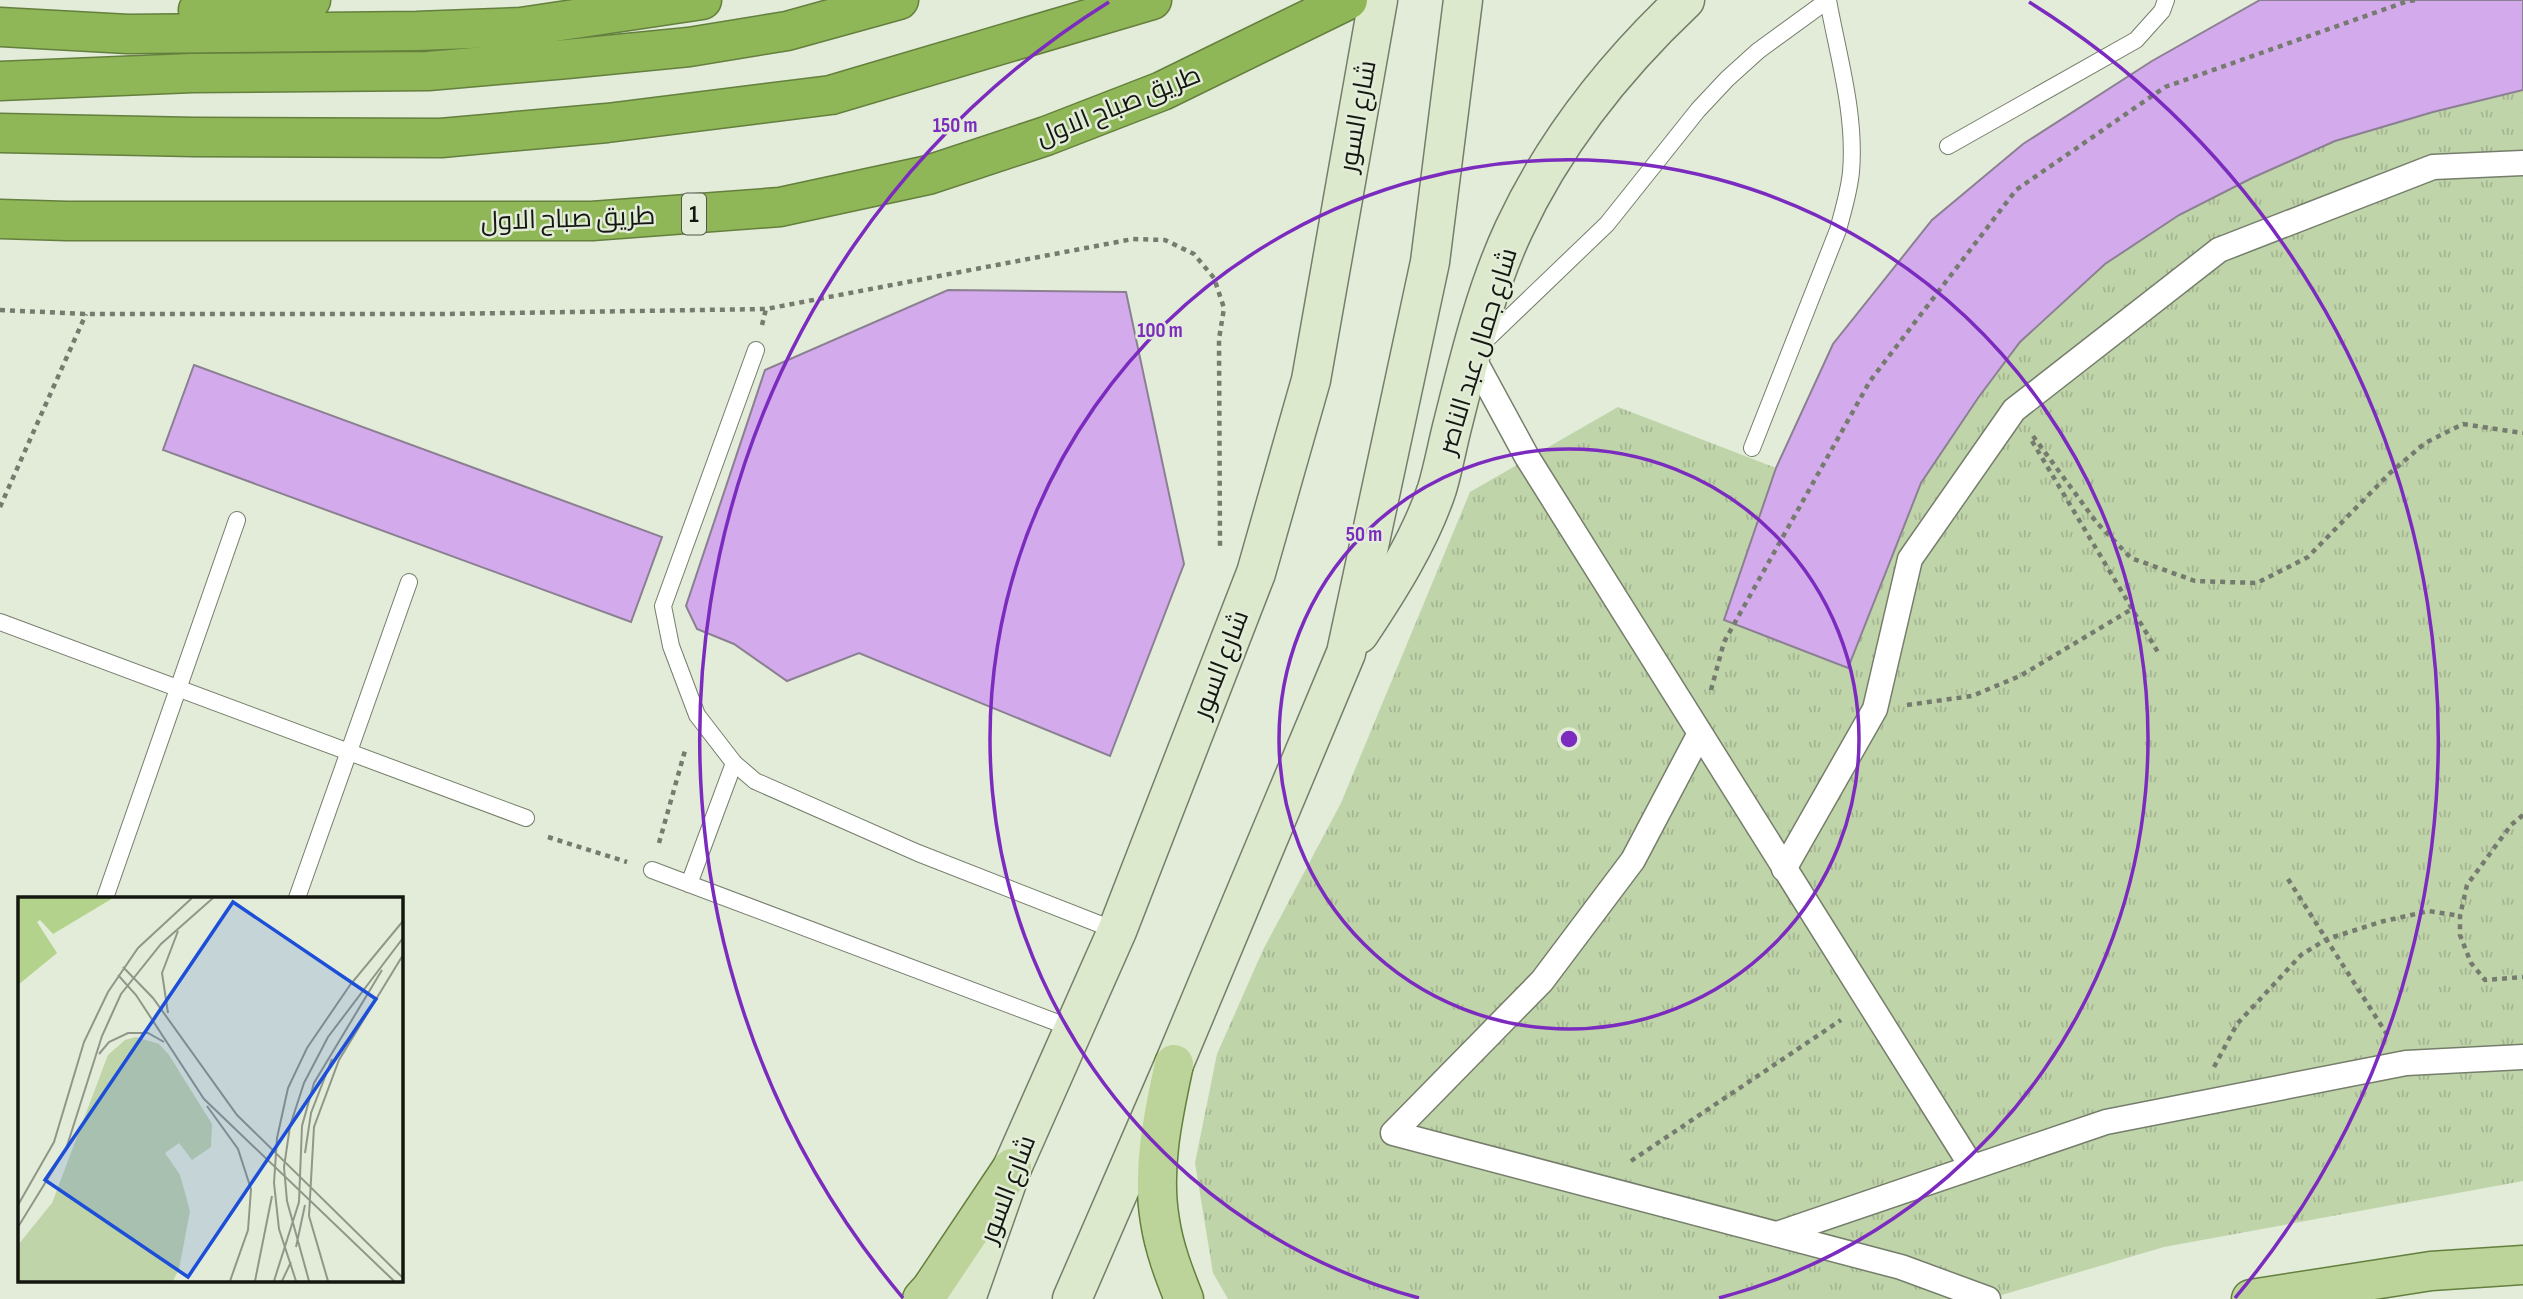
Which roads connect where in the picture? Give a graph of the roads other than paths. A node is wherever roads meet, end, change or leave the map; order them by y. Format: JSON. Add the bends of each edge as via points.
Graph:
{"nodes":[{"id":1,"x":311,"y":0,"type":"edge"},
{"id":2,"x":702,"y":0,"type":"edge"},
{"id":3,"x":899,"y":0,"type":"edge"},
{"id":4,"x":1152,"y":0,"type":"edge"},
{"id":5,"x":1348,"y":0,"type":"edge"},
{"id":6,"x":1378,"y":0,"type":"edge"},
{"id":7,"x":1685,"y":0,"type":"edge"},
{"id":8,"x":1828,"y":0,"type":"edge"},
{"id":9,"x":2166,"y":0,"type":"edge"},
{"id":10,"x":1462,"y":8,"type":"edge"},
{"id":11,"x":0,"y":24,"type":"edge"},
{"id":12,"x":0,"y":81,"type":"edge"},
{"id":13,"x":0,"y":133,"type":"edge"},
{"id":14,"x":1948,"y":146,"type":"dead end"},
{"id":15,"x":2523,"y":163,"type":"edge"},
{"id":16,"x":0,"y":219,"type":"edge"},
{"id":17,"x":756,"y":350,"type":"dead end"},
{"id":18,"x":1471,"y":354,"type":"junction"},
{"id":19,"x":1752,"y":448,"type":"dead end"},
{"id":20,"x":237,"y":520,"type":"dead end"},
{"id":21,"x":409,"y":582,"type":"dead end"},
{"id":22,"x":0,"y":622,"type":"edge"},
{"id":23,"x":1346,"y":653,"type":"junction"},
{"id":24,"x":178,"y":688,"type":"junction"},
{"id":25,"x":1699,"y":734,"type":"junction"},
{"id":26,"x":348,"y":752,"type":"junction"},
{"id":27,"x":734,"y":763,"type":"junction"},
{"id":28,"x":526,"y":818,"type":"dead end"},
{"id":29,"x":1784,"y":869,"type":"junction"},
{"id":30,"x":652,"y":870,"type":"road end"},
{"id":31,"x":689,"y":884,"type":"junction"},
{"id":32,"x":105,"y":897,"type":"edge"},
{"id":33,"x":297,"y":897,"type":"edge"},
{"id":34,"x":1117,"y":931,"type":"junction"},
{"id":35,"x":1074,"y":1029,"type":"junction"},
{"id":36,"x":2523,"y":1057,"type":"edge"},
{"id":37,"x":1174,"y":1064,"type":"junction"},
{"id":38,"x":1972,"y":1167,"type":"junction"},
{"id":39,"x":1012,"y":1168,"type":"junction"},
{"id":40,"x":1777,"y":1234,"type":"junction"},
{"id":41,"x":2523,"y":1265,"type":"edge"},
{"id":42,"x":922,"y":1299,"type":"edge"},
{"id":43,"x":965,"y":1299,"type":"edge"},
{"id":44,"x":1072,"y":1299,"type":"edge"},
{"id":45,"x":1184,"y":1299,"type":"edge"},
{"id":46,"x":1988,"y":1299,"type":"edge"},
{"id":47,"x":2250,"y":1299,"type":"edge"}],
"edges":[{"from":1,"to":11,"type":"highway"},
{"from":2,"to":11,"type":"highway","via":[[495,28],[128,34]]},
{"from":3,"to":12,"type":"highway","via":[[787,32],[689,47],[428,71],[192,72]]},
{"from":4,"to":13,"type":"highway","via":[[831,95],[607,123],[441,138]]},
{"from":5,"to":16,"type":"highway","name":"طريق صباح الاول","number":"1","via":[[1162,91],[1045,136],[928,175],[780,207],[592,221]]},
{"from":6,"to":34,"type":"main road","name":"شارع السور","via":[[1304,405],[1256,573]]},
{"from":7,"to":18,"type":"main road","name":"شارع جمال عبد الناصر","via":[[1599,93],[1553,158],[1514,229]]},
{"from":8,"to":18,"type":"lane","via":[[1727,79],[1607,224]]},
{"from":8,"to":19,"type":"lane","via":[[1849,111],[1851,171],[1846,201]]},
{"from":9,"to":14,"type":"lane","via":[[2136,40]]},
{"from":10,"to":23,"type":"main road","via":[[1430,262]]},
{"from":15,"to":29,"type":"street","via":[[2433,167],[2219,250],[2014,410],[1910,559],[1875,709]]},
{"from":17,"to":27,"type":"lane","via":[[663,606],[671,646],[697,715]]},
{"from":18,"to":23,"type":"main road","name":"شارع جمال عبد الناصر","via":[[1436,490],[1398,574]]},
{"from":18,"to":25,"type":"street","via":[[1527,457]]},
{"from":20,"to":24,"type":"lane"},
{"from":21,"to":26,"type":"lane"},
{"from":22,"to":24,"type":"lane"},
{"from":23,"to":37,"type":"main road"},
{"from":24,"to":26,"type":"lane"},
{"from":24,"to":32,"type":"lane"},
{"from":25,"to":29,"type":"street"},
{"from":25,"to":40,"type":"street","via":[[1633,860],[1542,981],[1393,1133]]},
{"from":26,"to":28,"type":"lane"},
{"from":26,"to":33,"type":"lane"},
{"from":27,"to":31,"type":"lane"},
{"from":27,"to":34,"type":"lane","via":[[755,781],[918,853]]},
{"from":29,"to":38,"type":"street"},
{"from":30,"to":31,"type":"lane"},
{"from":31,"to":35,"type":"lane"},
{"from":34,"to":35,"type":"main road","name":"شارع السور"},
{"from":35,"to":39,"type":"main road","name":"شارع السور"},
{"from":36,"to":38,"type":"street","via":[[2406,1063],[2106,1122]]},
{"from":37,"to":44,"type":"main road"},
{"from":37,"to":45,"type":"main road","via":[[1160,1139],[1157,1194],[1166,1247]]},
{"from":38,"to":40,"type":"street"},
{"from":39,"to":42,"type":"main road"},
{"from":39,"to":43,"type":"main road","name":"شارع السور"},
{"from":40,"to":46,"type":"street","via":[[1901,1267]]},
{"from":41,"to":47,"type":"main road","via":[[2431,1271]]}]}
